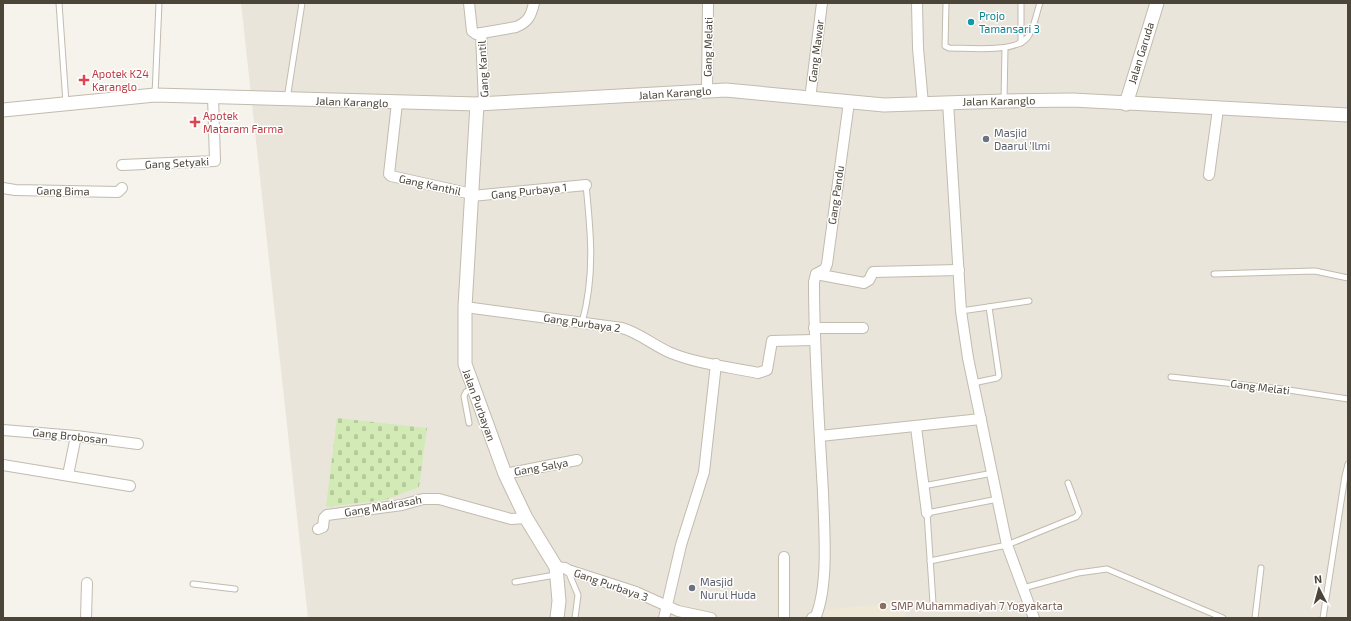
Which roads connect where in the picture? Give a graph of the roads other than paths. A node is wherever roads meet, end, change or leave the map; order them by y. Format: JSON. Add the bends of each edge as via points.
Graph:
{"nodes":[{"id":1,"x":59,"y":3,"type":"edge"},
{"id":2,"x":159,"y":3,"type":"edge"},
{"id":3,"x":302,"y":3,"type":"edge"},
{"id":4,"x":469,"y":3,"type":"edge"},
{"id":5,"x":534,"y":3,"type":"edge"},
{"id":6,"x":708,"y":3,"type":"edge"},
{"id":7,"x":822,"y":3,"type":"edge"},
{"id":8,"x":917,"y":3,"type":"edge"},
{"id":9,"x":946,"y":3,"type":"edge"},
{"id":10,"x":1021,"y":3,"type":"edge"},
{"id":11,"x":1040,"y":3,"type":"edge"},
{"id":12,"x":1157,"y":3,"type":"edge"},
{"id":13,"x":481,"y":33,"type":"junction"},
{"id":14,"x":1021,"y":43,"type":"junction"},
{"id":15,"x":1005,"y":48,"type":"junction"},
{"id":16,"x":707,"y":91,"type":"junction"},
{"id":17,"x":155,"y":95,"type":"junction"},
{"id":18,"x":213,"y":96,"type":"junction"},
{"id":19,"x":287,"y":99,"type":"junction"},
{"id":20,"x":810,"y":99,"type":"junction"},
{"id":21,"x":1004,"y":101,"type":"junction"},
{"id":22,"x":849,"y":102,"type":"junction"},
{"id":23,"x":948,"y":102,"type":"junction"},
{"id":24,"x":397,"y":103,"type":"junction"},
{"id":25,"x":66,"y":104,"type":"junction"},
{"id":26,"x":481,"y":104,"type":"junction"},
{"id":27,"x":923,"y":104,"type":"junction"},
{"id":28,"x":1126,"y":104,"type":"junction"},
{"id":29,"x":3,"y":110,"type":"edge"},
{"id":30,"x":1218,"y":110,"type":"junction"},
{"id":31,"x":1348,"y":115,"type":"edge"},
{"id":32,"x":122,"y":165,"type":"dead end"},
{"id":33,"x":1209,"y":175,"type":"dead end"},
{"id":34,"x":586,"y":185,"type":"joint"},
{"id":35,"x":3,"y":188,"type":"edge"},
{"id":36,"x":122,"y":188,"type":"dead end"},
{"id":37,"x":472,"y":195,"type":"junction"},
{"id":38,"x":959,"y":270,"type":"junction"},
{"id":39,"x":1214,"y":274,"type":"dead end"},
{"id":40,"x":815,"y":278,"type":"junction"},
{"id":41,"x":1348,"y":278,"type":"edge"},
{"id":42,"x":1029,"y":301,"type":"dead end"},
{"id":43,"x":466,"y":307,"type":"junction"},
{"id":44,"x":989,"y":307,"type":"junction"},
{"id":45,"x":961,"y":311,"type":"junction"},
{"id":46,"x":582,"y":323,"type":"junction"},
{"id":47,"x":814,"y":328,"type":"junction"},
{"id":48,"x":863,"y":328,"type":"dead end"},
{"id":49,"x":814,"y":340,"type":"junction"},
{"id":50,"x":716,"y":364,"type":"junction"},
{"id":51,"x":1171,"y":377,"type":"dead end"},
{"id":52,"x":973,"y":383,"type":"junction"},
{"id":53,"x":473,"y":388,"type":"junction"},
{"id":54,"x":1348,"y":399,"type":"edge"},
{"id":55,"x":981,"y":419,"type":"junction"},
{"id":56,"x":469,"y":423,"type":"dead end"},
{"id":57,"x":916,"y":427,"type":"junction"},
{"id":58,"x":3,"y":430,"type":"edge"},
{"id":59,"x":76,"y":436,"type":"junction"},
{"id":60,"x":820,"y":436,"type":"junction"},
{"id":61,"x":138,"y":444,"type":"dead end"},
{"id":62,"x":577,"y":460,"type":"dead end"},
{"id":63,"x":1348,"y":464,"type":"edge"},
{"id":64,"x":3,"y":465,"type":"edge"},
{"id":65,"x":993,"y":473,"type":"junction"},
{"id":66,"x":505,"y":474,"type":"junction"},
{"id":67,"x":68,"y":475,"type":"junction"},
{"id":68,"x":1068,"y":483,"type":"dead end"},
{"id":69,"x":130,"y":486,"type":"dead end"},
{"id":70,"x":923,"y":486,"type":"junction"},
{"id":71,"x":998,"y":499,"type":"junction"},
{"id":72,"x":927,"y":513,"type":"junction"},
{"id":73,"x":526,"y":518,"type":"junction"},
{"id":74,"x":318,"y":529,"type":"dead end"},
{"id":75,"x":1007,"y":545,"type":"junction"},
{"id":76,"x":784,"y":557,"type":"dead end"},
{"id":77,"x":930,"y":561,"type":"junction"},
{"id":78,"x":1261,"y":568,"type":"dead end"},
{"id":79,"x":561,"y":571,"type":"junction"},
{"id":80,"x":515,"y":582,"type":"dead end"},
{"id":81,"x":87,"y":583,"type":"dead end"},
{"id":82,"x":193,"y":584,"type":"dead end"},
{"id":83,"x":235,"y":589,"type":"dead end"},
{"id":84,"x":1022,"y":589,"type":"junction"},
{"id":85,"x":933,"y":603,"type":"dead end"},
{"id":86,"x":666,"y":606,"type":"junction"},
{"id":87,"x":819,"y":607,"type":"junction"},
{"id":88,"x":86,"y":618,"type":"edge"},
{"id":89,"x":557,"y":618,"type":"edge"},
{"id":90,"x":575,"y":618,"type":"edge"},
{"id":91,"x":664,"y":618,"type":"edge"},
{"id":92,"x":711,"y":618,"type":"edge"},
{"id":93,"x":784,"y":618,"type":"edge"},
{"id":94,"x":812,"y":618,"type":"edge"},
{"id":95,"x":820,"y":618,"type":"edge"},
{"id":96,"x":1034,"y":618,"type":"edge"},
{"id":97,"x":1223,"y":618,"type":"edge"},
{"id":98,"x":1256,"y":618,"type":"edge"},
{"id":99,"x":1323,"y":618,"type":"edge"}],
"edges":[{"from":1,"to":25,"type":"lane"},
{"from":2,"to":17,"type":"lane"},
{"from":3,"to":19,"type":"lane"},
{"from":4,"to":13,"type":"street","via":[[472,31],[476,34]]},
{"from":5,"to":13,"type":"street","via":[[530,18],[522,24]]},
{"from":6,"to":16,"type":"street","name":"Gang Melati"},
{"from":7,"to":20,"type":"street","name":"Gang Mawar"},
{"from":8,"to":27,"type":"street"},
{"from":9,"to":15,"type":"lane","via":[[946,47]]},
{"from":10,"to":14,"type":"lane"},
{"from":11,"to":14,"type":"lane","via":[[1028,36]]},
{"from":12,"to":28,"type":"street","name":"Jalan Garuda"},
{"from":13,"to":26,"type":"street","name":"Gang Kantil"},
{"from":14,"to":15,"type":"lane"},
{"from":15,"to":21,"type":"lane"},
{"from":16,"to":20,"type":"street","name":"Jalan Karanglo","via":[[733,91]]},
{"from":16,"to":26,"type":"street","name":"Jalan Karanglo"},
{"from":17,"to":18,"type":"street","name":"Jalan Karanglo"},
{"from":17,"to":25,"type":"street","name":"Jalan Karanglo"},
{"from":18,"to":19,"type":"street","name":"Jalan Karanglo"},
{"from":18,"to":32,"type":"street","name":"Gang Setyaki","via":[[215,161]]},
{"from":19,"to":24,"type":"street","name":"Jalan Karanglo"},
{"from":20,"to":22,"type":"street","name":"Jalan Karanglo"},
{"from":21,"to":23,"type":"street","name":"Jalan Karanglo"},
{"from":21,"to":28,"type":"street","name":"Jalan Karanglo","via":[[1073,100]]},
{"from":22,"to":27,"type":"street","name":"Jalan Karanglo","via":[[884,105]]},
{"from":22,"to":40,"type":"street","name":"Gang Pandu","via":[[827,264]]},
{"from":23,"to":27,"type":"street","name":"Jalan Karanglo"},
{"from":23,"to":38,"type":"street"},
{"from":24,"to":26,"type":"street","name":"Jalan Karanglo"},
{"from":24,"to":37,"type":"street","name":"Gang Kanthil","via":[[389,174]]},
{"from":25,"to":29,"type":"street","name":"Jalan Karanglo"},
{"from":26,"to":37,"type":"street","name":"Jalan Purbayan"},
{"from":28,"to":30,"type":"street","name":"Jalan Karanglo"},
{"from":30,"to":31,"type":"street","name":"Jalan Karanglo"},
{"from":30,"to":33,"type":"street"},
{"from":34,"to":37,"type":"street","name":"Gang Purbaya 1"},
{"from":34,"to":46,"type":"lane","via":[[592,253],[587,306]]},
{"from":35,"to":36,"type":"street","name":"Gang Bima","via":[[118,192]]},
{"from":37,"to":43,"type":"street","name":"Jalan Purbayan"},
{"from":38,"to":40,"type":"street","via":[[873,272],[864,283]]},
{"from":38,"to":45,"type":"street"},
{"from":39,"to":41,"type":"lane","via":[[1315,271]]},
{"from":40,"to":47,"type":"street"},
{"from":42,"to":44,"type":"lane"},
{"from":43,"to":46,"type":"street","name":"Gang Purbaya 2"},
{"from":43,"to":53,"type":"street","name":"Jalan Purbayan","via":[[465,364]]},
{"from":44,"to":45,"type":"lane"},
{"from":44,"to":52,"type":"lane","via":[[999,376]]},
{"from":45,"to":52,"type":"street"},
{"from":46,"to":50,"type":"street","name":"Gang Purbaya 2","via":[[628,330],[672,353]]},
{"from":47,"to":48,"type":"street"},
{"from":47,"to":49,"type":"street"},
{"from":49,"to":50,"type":"street","name":"Gang Purbaya 2","via":[[772,341],[767,370],[763,373]]},
{"from":49,"to":60,"type":"street"},
{"from":50,"to":86,"type":"street","via":[[704,472],[680,545]]},
{"from":51,"to":54,"type":"lane","name":"Gang Melati"},
{"from":52,"to":55,"type":"street"},
{"from":53,"to":56,"type":"lane","via":[[464,396]]},
{"from":53,"to":66,"type":"street","name":"Jalan Purbayan"},
{"from":55,"to":57,"type":"street"},
{"from":55,"to":65,"type":"street"},
{"from":57,"to":60,"type":"street"},
{"from":57,"to":70,"type":"street"},
{"from":58,"to":59,"type":"street","name":"Gang Brobosan"},
{"from":59,"to":61,"type":"street","name":"Gang Brobosan"},
{"from":59,"to":67,"type":"street"},
{"from":60,"to":87,"type":"street","via":[[825,527]]},
{"from":62,"to":66,"type":"street","name":"Gang Salya"},
{"from":63,"to":99,"type":"lane","via":[[1344,476]]},
{"from":64,"to":67,"type":"street"},
{"from":65,"to":70,"type":"lane"},
{"from":65,"to":71,"type":"street"},
{"from":66,"to":73,"type":"street","name":"Jalan Purbayan"},
{"from":67,"to":69,"type":"street"},
{"from":68,"to":75,"type":"lane","via":[[1078,508],[1079,513],[1076,517]]},
{"from":70,"to":72,"type":"street"},
{"from":71,"to":72,"type":"lane"},
{"from":71,"to":75,"type":"street"},
{"from":72,"to":77,"type":"lane"},
{"from":73,"to":74,"type":"street","name":"Gang Madrasah","via":[[511,519],[428,498],[402,505],[327,516],[324,518],[323,527]]},
{"from":73,"to":79,"type":"street","name":"Jalan Purbayan"},
{"from":75,"to":77,"type":"lane"},
{"from":75,"to":84,"type":"street"},
{"from":76,"to":93,"type":"street"},
{"from":77,"to":85,"type":"lane"},
{"from":78,"to":98,"type":"lane"},
{"from":79,"to":80,"type":"lane"},
{"from":79,"to":86,"type":"street","name":"Gang Purbaya 3","via":[[636,592]]},
{"from":79,"to":89,"type":"street","name":"Jalan Purbayan"},
{"from":79,"to":90,"type":"lane","via":[[578,595]]},
{"from":81,"to":88,"type":"street"},
{"from":82,"to":83,"type":"lane"},
{"from":84,"to":96,"type":"street"},
{"from":84,"to":97,"type":"lane","via":[[1078,573],[1107,569]]},
{"from":86,"to":91,"type":"street"},
{"from":86,"to":92,"type":"street","name":"Gang Purbaya 3"},
{"from":87,"to":94,"type":"street","via":[[816,616]]},
{"from":87,"to":95,"type":"lane"}]}
